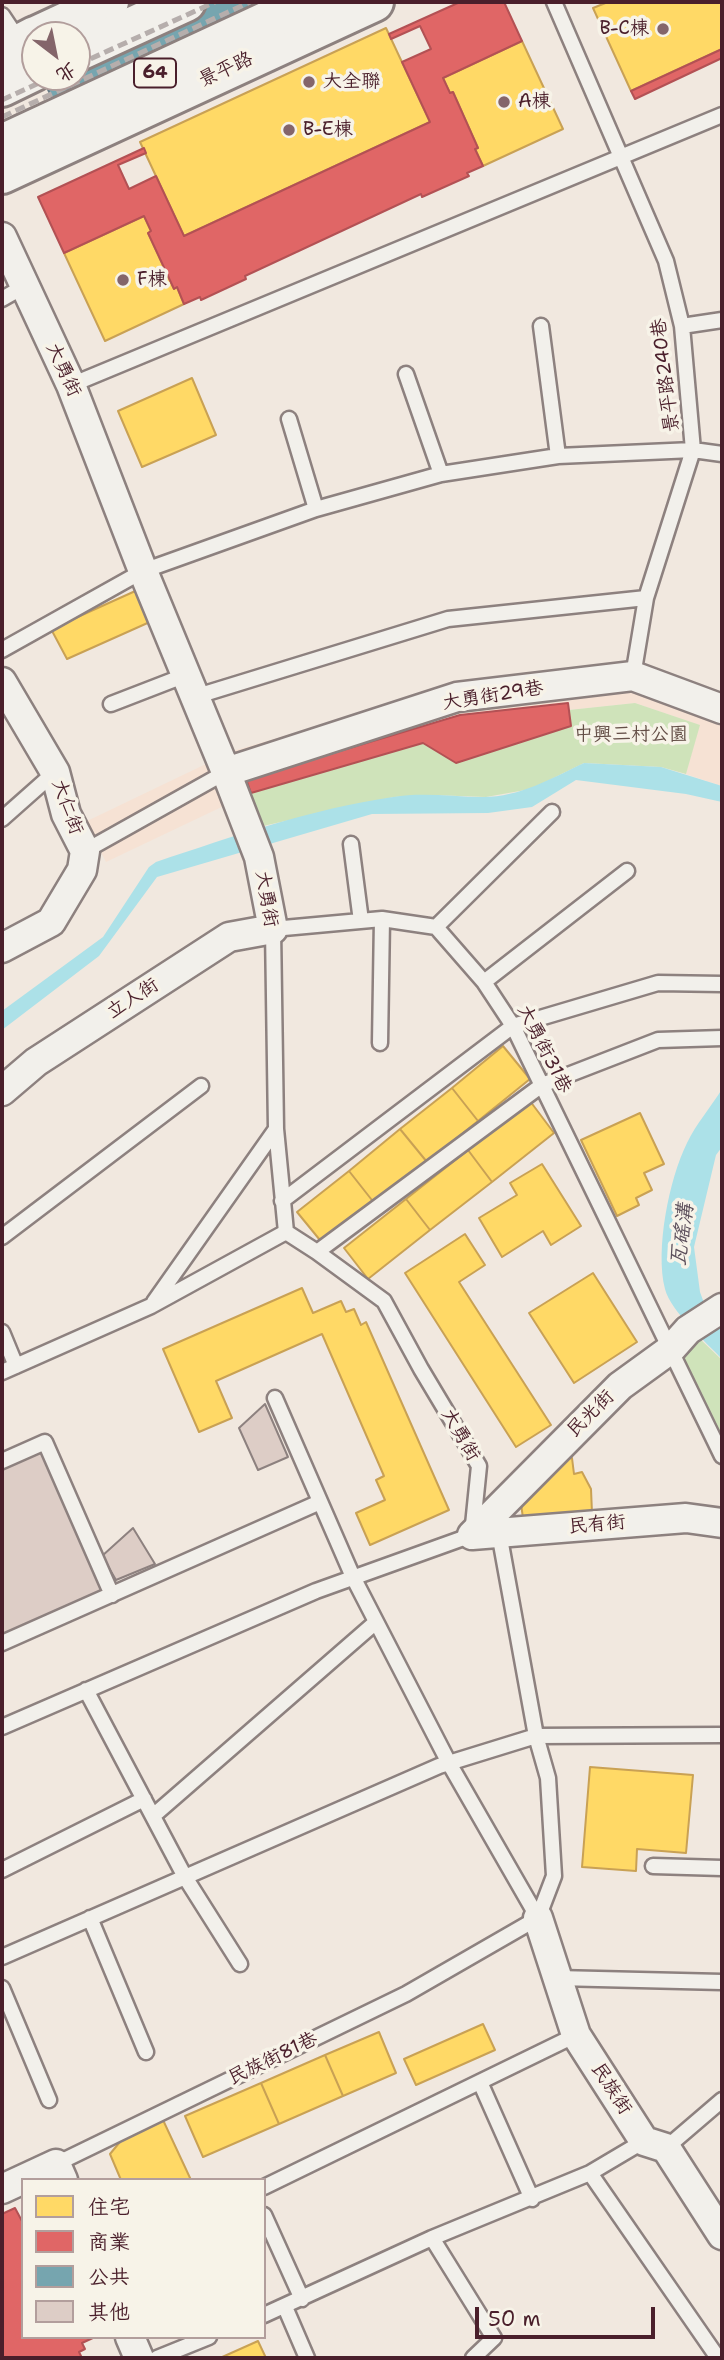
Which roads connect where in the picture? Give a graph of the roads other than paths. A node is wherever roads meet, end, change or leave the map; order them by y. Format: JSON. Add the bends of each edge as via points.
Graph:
{"nodes":[{"id":1,"x":186,"y":2,"type":"edge"},
{"id":2,"x":308,"y":2,"type":"edge"},
{"id":3,"x":374,"y":2,"type":"edge"},
{"id":4,"x":554,"y":2,"type":"edge"},
{"id":5,"x":102,"y":3,"type":"edge"},
{"id":6,"x":65,"y":21,"type":"edge"},
{"id":7,"x":21,"y":44,"type":"edge"},
{"id":8,"x":91,"y":46,"type":"edge"},
{"id":9,"x":2,"y":87,"type":"edge"},
{"id":10,"x":722,"y":115,"type":"edge"},
{"id":11,"x":2,"y":144,"type":"edge"},
{"id":12,"x":621,"y":157,"type":"junction"},
{"id":13,"x":2,"y":174,"type":"edge"},
{"id":14,"x":2,"y":237,"type":"edge"},
{"id":15,"x":13,"y":293,"type":"edge"},
{"id":16,"x":722,"y":320,"type":"edge"},
{"id":17,"x":541,"y":326,"type":"dead end"},
{"id":18,"x":682,"y":326,"type":"junction"},
{"id":19,"x":406,"y":374,"type":"dead end"},
{"id":20,"x":71,"y":385,"type":"junction"},
{"id":21,"x":289,"y":419,"type":"dead end"},
{"id":22,"x":693,"y":450,"type":"junction"},
{"id":23,"x":722,"y":454,"type":"edge"},
{"id":24,"x":558,"y":456,"type":"junction"},
{"id":25,"x":441,"y":474,"type":"junction"},
{"id":26,"x":316,"y":509,"type":"junction"},
{"id":27,"x":143,"y":571,"type":"junction"},
{"id":28,"x":646,"y":598,"type":"junction"},
{"id":29,"x":2,"y":650,"type":"edge"},
{"id":30,"x":634,"y":676,"type":"junction"},
{"id":31,"x":2,"y":682,"type":"edge"},
{"id":32,"x":190,"y":686,"type":"junction"},
{"id":33,"x":111,"y":704,"type":"dead end"},
{"id":34,"x":722,"y":709,"type":"edge"},
{"id":35,"x":55,"y":772,"type":"junction"},
{"id":36,"x":226,"y":772,"type":"junction"},
{"id":37,"x":552,"y":812,"type":"dead end"},
{"id":38,"x":2,"y":819,"type":"edge"},
{"id":39,"x":351,"y":844,"type":"dead end"},
{"id":40,"x":85,"y":851,"type":"junction"},
{"id":41,"x":627,"y":871,"type":"dead end"},
{"id":42,"x":382,"y":919,"type":"junction"},
{"id":43,"x":361,"y":921,"type":"junction"},
{"id":44,"x":436,"y":927,"type":"junction"},
{"id":45,"x":273,"y":929,"type":"junction"},
{"id":46,"x":2,"y":948,"type":"edge"},
{"id":47,"x":484,"y":982,"type":"junction"},
{"id":48,"x":722,"y":984,"type":"edge"},
{"id":49,"x":513,"y":1026,"type":"junction"},
{"id":50,"x":722,"y":1038,"type":"edge"},
{"id":51,"x":380,"y":1043,"type":"dead end"},
{"id":52,"x":542,"y":1085,"type":"junction"},
{"id":53,"x":201,"y":1086,"type":"dead end"},
{"id":54,"x":2,"y":1090,"type":"edge"},
{"id":55,"x":276,"y":1129,"type":"junction"},
{"id":56,"x":282,"y":1201,"type":"junction"},
{"id":57,"x":286,"y":1232,"type":"junction"},
{"id":58,"x":2,"y":1237,"type":"edge"},
{"id":59,"x":317,"y":1252,"type":"junction"},
{"id":60,"x":151,"y":1306,"type":"junction"},
{"id":61,"x":721,"y":1308,"type":"edge"},
{"id":62,"x":2,"y":1332,"type":"edge"},
{"id":63,"x":680,"y":1340,"type":"junction"},
{"id":64,"x":9,"y":1369,"type":"edge"},
{"id":65,"x":275,"y":1398,"type":"dead end"},
{"id":66,"x":722,"y":1456,"type":"edge"},
{"id":67,"x":2,"y":1461,"type":"edge"},
{"id":68,"x":320,"y":1502,"type":"junction"},
{"id":69,"x":722,"y":1522,"type":"edge"},
{"id":70,"x":485,"y":1534,"type":"junction"},
{"id":71,"x":353,"y":1577,"type":"junction"},
{"id":72,"x":111,"y":1595,"type":"junction"},
{"id":73,"x":376,"y":1622,"type":"junction"},
{"id":74,"x":2,"y":1643,"type":"edge"},
{"id":75,"x":86,"y":1690,"type":"junction"},
{"id":76,"x":2,"y":1727,"type":"edge"},
{"id":77,"x":722,"y":1735,"type":"edge"},
{"id":78,"x":536,"y":1736,"type":"junction"},
{"id":79,"x":449,"y":1763,"type":"junction"},
{"id":80,"x":144,"y":1799,"type":"junction"},
{"id":81,"x":153,"y":1816,"type":"junction"},
{"id":82,"x":653,"y":1866,"type":"dead end"},
{"id":83,"x":722,"y":1868,"type":"edge"},
{"id":84,"x":2,"y":1870,"type":"edge"},
{"id":85,"x":185,"y":1877,"type":"junction"},
{"id":86,"x":538,"y":1918,"type":"junction"},
{"id":87,"x":90,"y":1919,"type":"junction"},
{"id":88,"x":2,"y":1957,"type":"edge"},
{"id":89,"x":240,"y":1964,"type":"dead end"},
{"id":90,"x":557,"y":1978,"type":"junction"},
{"id":91,"x":722,"y":1982,"type":"edge"},
{"id":92,"x":2,"y":1987,"type":"edge"},
{"id":93,"x":576,"y":2035,"type":"junction"},
{"id":94,"x":146,"y":2052,"type":"dead end"},
{"id":95,"x":480,"y":2082,"type":"junction"},
{"id":96,"x":49,"y":2100,"type":"dead end"},
{"id":97,"x":722,"y":2100,"type":"edge"},
{"id":98,"x":655,"y":2145,"type":"junction"},
{"id":99,"x":60,"y":2172,"type":"edge"},
{"id":100,"x":590,"y":2173,"type":"junction"},
{"id":101,"x":40,"y":2178,"type":"edge"},
{"id":102,"x":21,"y":2183,"type":"edge"},
{"id":103,"x":266,"y":2186,"type":"edge"},
{"id":104,"x":2,"y":2189,"type":"edge"},
{"id":105,"x":532,"y":2199,"type":"junction"},
{"id":106,"x":266,"y":2219,"type":"edge"},
{"id":107,"x":722,"y":2235,"type":"edge"},
{"id":108,"x":432,"y":2238,"type":"junction"},
{"id":109,"x":302,"y":2299,"type":"junction"},
{"id":110,"x":285,"y":2307,"type":"junction"},
{"id":111,"x":266,"y":2314,"type":"edge"},
{"id":112,"x":131,"y":2339,"type":"edge"},
{"id":113,"x":204,"y":2339,"type":"edge"},
{"id":114,"x":139,"y":2358,"type":"edge"},
{"id":115,"x":157,"y":2358,"type":"edge"},
{"id":116,"x":307,"y":2358,"type":"edge"},
{"id":117,"x":473,"y":2358,"type":"edge"},
{"id":118,"x":718,"y":2358,"type":"edge"}],
"edges":[{"from":1,"to":8,"type":"main road"},
{"from":2,"to":11,"type":"main road","number":"64"},
{"from":3,"to":13,"type":"main road","name":"景平路"},
{"from":4,"to":12,"type":"lane","name":"景平路240巷"},
{"from":5,"to":6,"type":"main road"},
{"from":7,"to":9,"type":"main road"},
{"from":10,"to":12,"type":"lane"},
{"from":12,"to":18,"type":"lane","name":"景平路240巷","via":[[666,261]]},
{"from":12,"to":20,"type":"lane"},
{"from":14,"to":15,"type":"street","name":"大勇街"},
{"from":15,"to":20,"type":"street","name":"大勇街"},
{"from":16,"to":18,"type":"lane"},
{"from":17,"to":24,"type":"lane"},
{"from":18,"to":22,"type":"lane","name":"景平路240巷"},
{"from":19,"to":25,"type":"lane"},
{"from":20,"to":27,"type":"street","name":"大勇街"},
{"from":21,"to":26,"type":"lane"},
{"from":22,"to":23,"type":"lane"},
{"from":22,"to":24,"type":"lane"},
{"from":22,"to":28,"type":"lane","name":"景平路240巷"},
{"from":24,"to":25,"type":"lane"},
{"from":25,"to":26,"type":"lane"},
{"from":26,"to":27,"type":"lane"},
{"from":27,"to":29,"type":"lane"},
{"from":27,"to":32,"type":"street","name":"大勇街"},
{"from":28,"to":30,"type":"lane","name":"景平路240巷"},
{"from":28,"to":32,"type":"lane","via":[[448,619]]},
{"from":30,"to":34,"type":"street","name":"大勇街29巷"},
{"from":30,"to":36,"type":"street","name":"大勇街29巷","via":[[457,698]]},
{"from":31,"to":35,"type":"street","name":"大仁街"},
{"from":32,"to":33,"type":"lane"},
{"from":32,"to":36,"type":"street","name":"大勇街"},
{"from":35,"to":38,"type":"lane"},
{"from":35,"to":40,"type":"street","name":"大仁街","via":[[66,814]]},
{"from":36,"to":40,"type":"lane"},
{"from":36,"to":45,"type":"street","name":"大勇街","via":[[259,857]]},
{"from":37,"to":44,"type":"lane"},
{"from":39,"to":43,"type":"lane"},
{"from":40,"to":46,"type":"street","name":"大仁街","via":[[82,870],[51,922]]},
{"from":41,"to":47,"type":"lane"},
{"from":42,"to":43,"type":"lane"},
{"from":42,"to":44,"type":"lane"},
{"from":42,"to":51,"type":"lane"},
{"from":43,"to":45,"type":"lane"},
{"from":44,"to":47,"type":"lane","name":"大勇街31巷"},
{"from":45,"to":54,"type":"street","name":"立人街","via":[[229,937],[36,1062]]},
{"from":45,"to":55,"type":"lane","name":"大勇街"},
{"from":47,"to":49,"type":"lane","name":"大勇街31巷"},
{"from":48,"to":49,"type":"lane","via":[[658,984]]},
{"from":49,"to":52,"type":"lane","name":"大勇街31巷"},
{"from":49,"to":56,"type":"lane"},
{"from":50,"to":52,"type":"lane","via":[[658,1040]]},
{"from":52,"to":59,"type":"lane"},
{"from":52,"to":63,"type":"lane","name":"大勇街31巷"},
{"from":53,"to":58,"type":"lane"},
{"from":55,"to":56,"type":"lane","name":"大勇街"},
{"from":55,"to":60,"type":"lane"},
{"from":56,"to":57,"type":"lane","name":"大勇街"},
{"from":57,"to":59,"type":"lane","name":"大勇街"},
{"from":57,"to":60,"type":"lane"},
{"from":59,"to":70,"type":"lane","name":"大勇街","via":[[384,1301],[479,1466]]},
{"from":60,"to":64,"type":"lane"},
{"from":61,"to":63,"type":"street","name":"民光街"},
{"from":62,"to":64,"type":"lane"},
{"from":63,"to":66,"type":"lane","name":"大勇街31巷"},
{"from":63,"to":70,"type":"street","name":"民光街","via":[[620,1385]]},
{"from":65,"to":68,"type":"lane"},
{"from":67,"to":72,"type":"lane","via":[[45,1442]]},
{"from":68,"to":71,"type":"lane"},
{"from":68,"to":72,"type":"lane"},
{"from":69,"to":70,"type":"street","name":"民有街","via":[[686,1518]]},
{"from":70,"to":71,"type":"lane"},
{"from":70,"to":78,"type":"lane","name":"大勇街"},
{"from":71,"to":73,"type":"lane"},
{"from":71,"to":75,"type":"lane"},
{"from":72,"to":74,"type":"lane"},
{"from":73,"to":79,"type":"lane"},
{"from":73,"to":81,"type":"lane"},
{"from":75,"to":76,"type":"lane"},
{"from":75,"to":80,"type":"lane"},
{"from":77,"to":78,"type":"lane"},
{"from":78,"to":79,"type":"lane"},
{"from":78,"to":86,"type":"lane","name":"大勇街","via":[[548,1778],[554,1876]]},
{"from":79,"to":85,"type":"lane"},
{"from":79,"to":86,"type":"lane"},
{"from":80,"to":81,"type":"lane"},
{"from":80,"to":84,"type":"lane"},
{"from":81,"to":85,"type":"lane"},
{"from":82,"to":83,"type":"lane"},
{"from":85,"to":87,"type":"lane"},
{"from":85,"to":89,"type":"lane"},
{"from":86,"to":90,"type":"street","name":"民族街"},
{"from":86,"to":99,"type":"lane","name":"民族街81巷","via":[[406,1994]]},
{"from":87,"to":88,"type":"lane"},
{"from":87,"to":94,"type":"lane"},
{"from":90,"to":91,"type":"lane"},
{"from":90,"to":93,"type":"street","name":"民族街"},
{"from":92,"to":96,"type":"lane"},
{"from":93,"to":95,"type":"lane"},
{"from":93,"to":98,"type":"street","name":"民族街"},
{"from":95,"to":103,"type":"lane"},
{"from":95,"to":105,"type":"lane"},
{"from":97,"to":98,"type":"lane"},
{"from":98,"to":100,"type":"lane"},
{"from":98,"to":107,"type":"street","name":"民族街"},
{"from":99,"to":101,"type":"street","name":"民族街81巷"},
{"from":100,"to":105,"type":"lane"},
{"from":100,"to":118,"type":"lane"},
{"from":102,"to":104,"type":"street","name":"民族街81巷"},
{"from":105,"to":108,"type":"lane"},
{"from":106,"to":109,"type":"lane"},
{"from":108,"to":109,"type":"lane"},
{"from":108,"to":117,"type":"lane","via":[[494,2338]]},
{"from":109,"to":110,"type":"lane"},
{"from":110,"to":111,"type":"lane"},
{"from":110,"to":116,"type":"lane"},
{"from":112,"to":114,"type":"street"},
{"from":113,"to":115,"type":"lane"}]}
